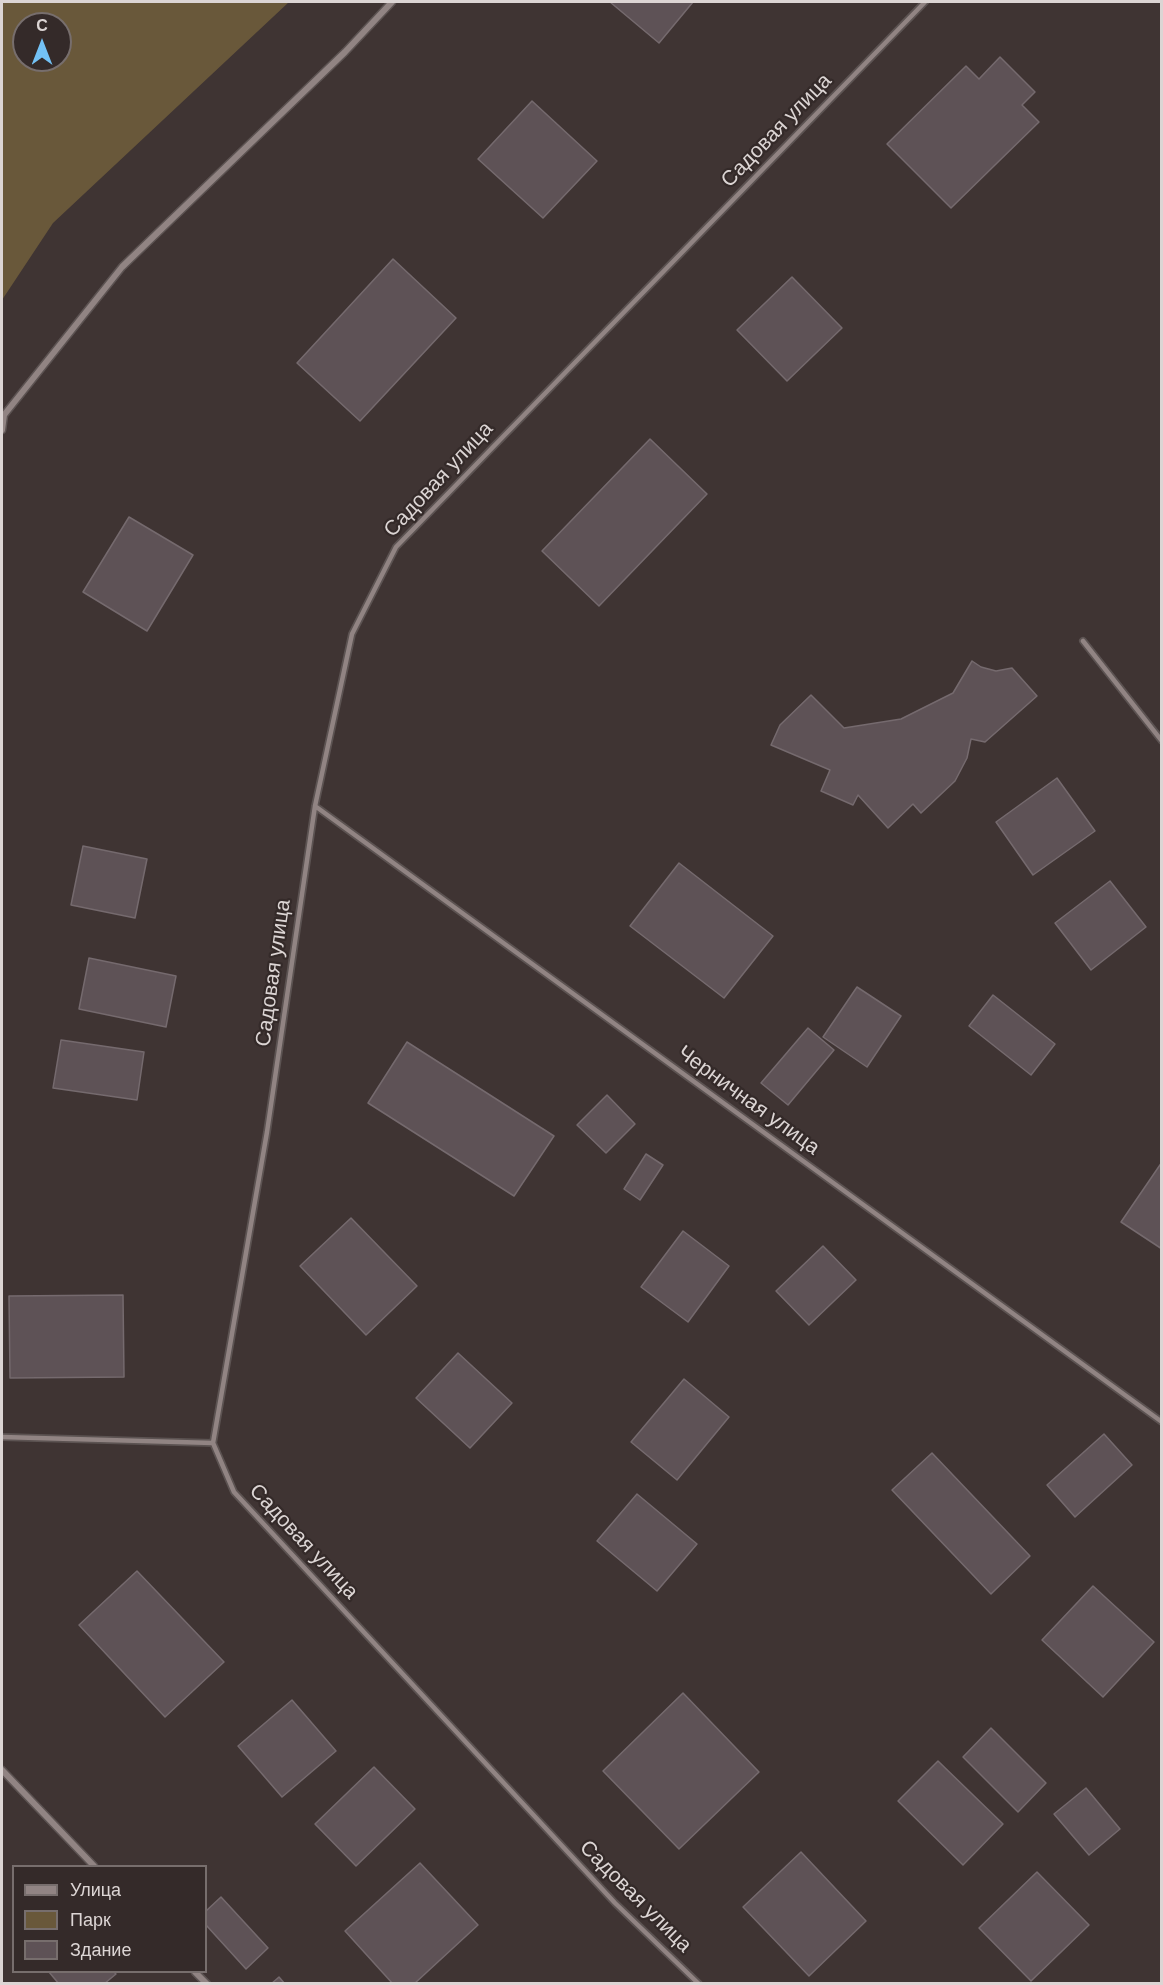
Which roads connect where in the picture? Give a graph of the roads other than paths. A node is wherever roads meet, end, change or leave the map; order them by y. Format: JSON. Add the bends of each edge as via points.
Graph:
{"nodes":[{"id":1,"x":392,"y":2,"type":"edge"},
{"id":2,"x":926,"y":2,"type":"edge"},
{"id":3,"x":2,"y":430,"type":"edge"},
{"id":4,"x":1083,"y":640,"type":"dead end"},
{"id":5,"x":1161,"y":741,"type":"edge"},
{"id":6,"x":315,"y":806,"type":"junction"},
{"id":7,"x":1161,"y":1422,"type":"edge"},
{"id":8,"x":2,"y":1437,"type":"edge"},
{"id":9,"x":213,"y":1443,"type":"junction"},
{"id":10,"x":2,"y":1770,"type":"edge"},
{"id":11,"x":93,"y":1865,"type":"edge"},
{"id":12,"x":699,"y":1983,"type":"edge"}],
"edges":[{"from":1,"to":3,"type":"street","via":[[122,267],[4,415]]},
{"from":2,"to":6,"type":"lane","name":"Садовая улица","via":[[396,547],[352,634]]},
{"from":4,"to":5,"type":"lane"},
{"from":6,"to":7,"type":"lane","name":"Черничная улица"},
{"from":6,"to":9,"type":"lane","name":"Садовая улица","via":[[267,1132]]},
{"from":8,"to":9,"type":"lane"},
{"from":9,"to":12,"type":"lane","name":"Садовая улица","via":[[234,1492],[615,1903]]},
{"from":10,"to":11,"type":"street"}]}
